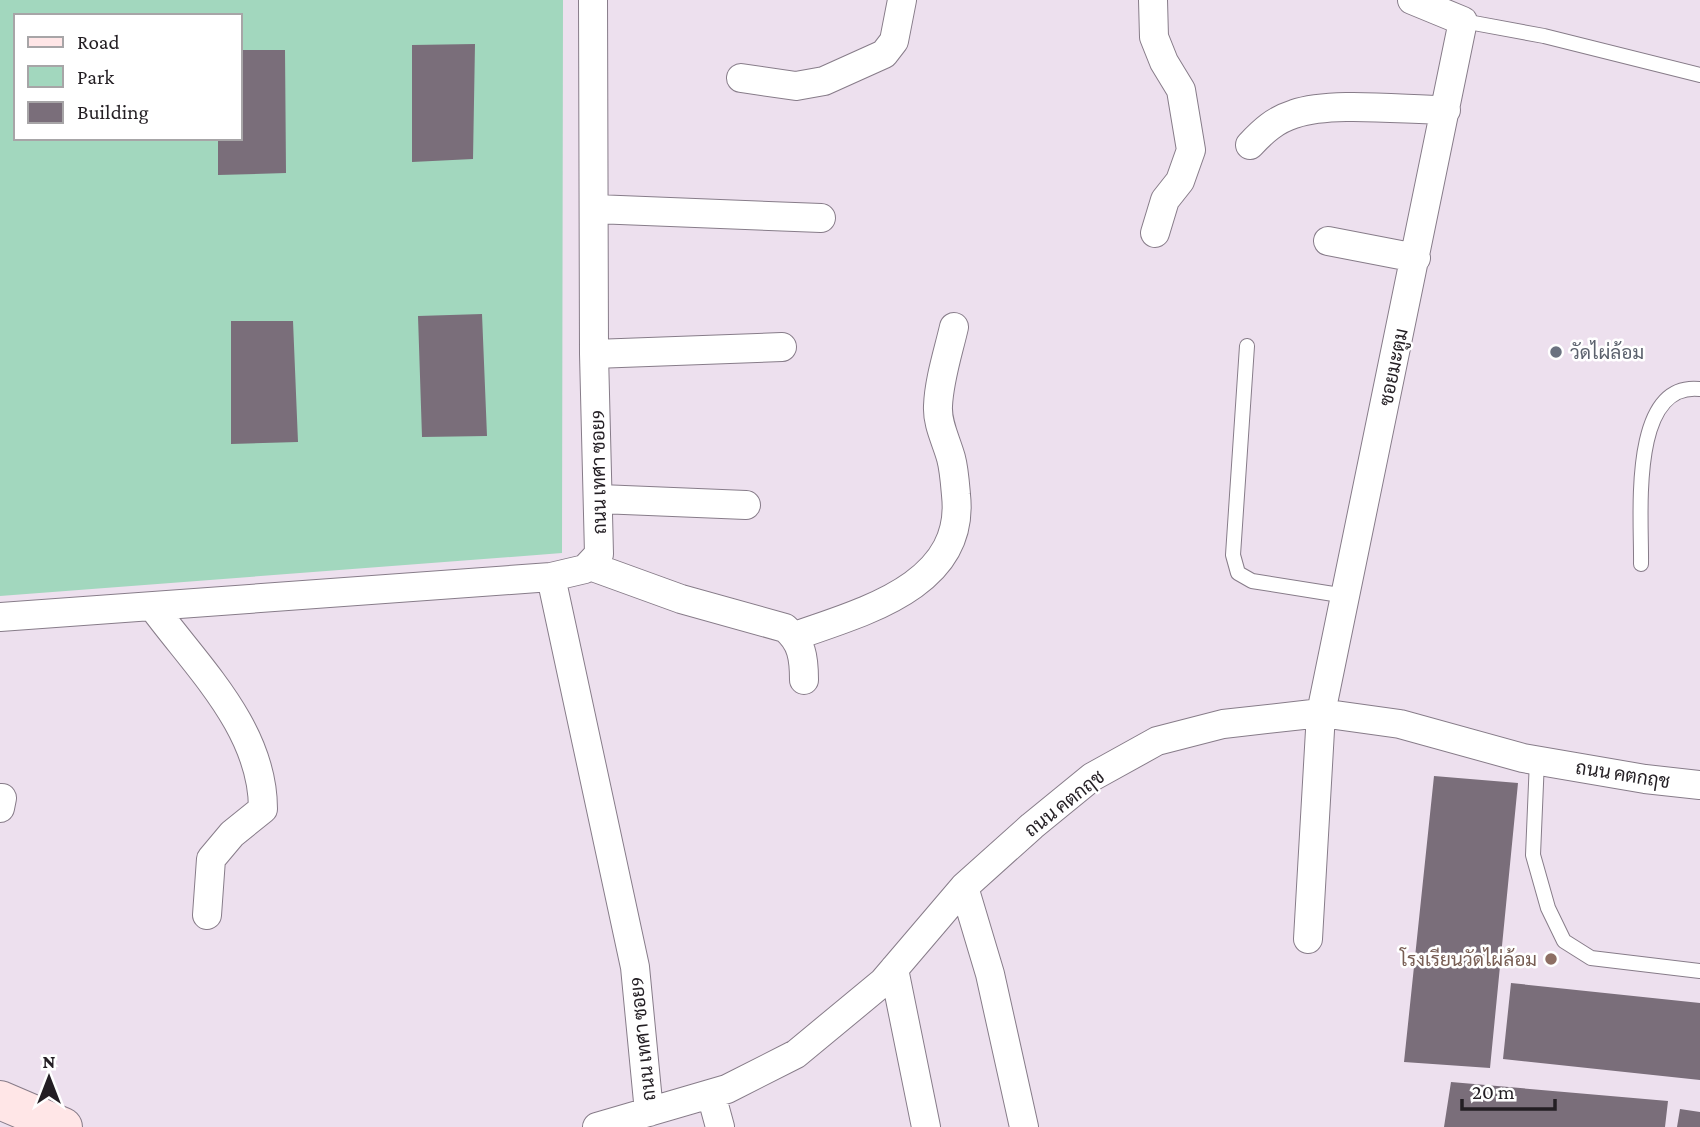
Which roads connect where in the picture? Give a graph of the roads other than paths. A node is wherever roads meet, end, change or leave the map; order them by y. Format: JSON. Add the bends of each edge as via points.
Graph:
{"nodes":[{"id":1,"x":593,"y":0,"type":"edge"},
{"id":2,"x":902,"y":0,"type":"edge"},
{"id":3,"x":1153,"y":0,"type":"edge"},
{"id":4,"x":1412,"y":0,"type":"edge"},
{"id":5,"x":1463,"y":21,"type":"junction"},
{"id":6,"x":1700,"y":75,"type":"edge"},
{"id":7,"x":741,"y":78,"type":"dead end"},
{"id":8,"x":1446,"y":110,"type":"junction"},
{"id":9,"x":1250,"y":145,"type":"dead end"},
{"id":10,"x":595,"y":209,"type":"junction"},
{"id":11,"x":821,"y":218,"type":"dead end"},
{"id":12,"x":1155,"y":233,"type":"dead end"},
{"id":13,"x":1328,"y":242,"type":"dead end"},
{"id":14,"x":1416,"y":258,"type":"junction"},
{"id":15,"x":954,"y":327,"type":"dead end"},
{"id":16,"x":1247,"y":346,"type":"dead end"},
{"id":17,"x":782,"y":347,"type":"dead end"},
{"id":18,"x":594,"y":354,"type":"junction"},
{"id":19,"x":1700,"y":389,"type":"edge"},
{"id":20,"x":600,"y":499,"type":"junction"},
{"id":21,"x":746,"y":505,"type":"dead end"},
{"id":22,"x":1641,"y":564,"type":"dead end"},
{"id":23,"x":590,"y":566,"type":"junction"},
{"id":24,"x":551,"y":577,"type":"junction"},
{"id":25,"x":1346,"y":596,"type":"junction"},
{"id":26,"x":153,"y":607,"type":"junction"},
{"id":27,"x":0,"y":617,"type":"edge"},
{"id":28,"x":795,"y":636,"type":"junction"},
{"id":29,"x":804,"y":680,"type":"dead end"},
{"id":30,"x":1321,"y":713,"type":"junction"},
{"id":31,"x":1537,"y":760,"type":"junction"},
{"id":32,"x":1700,"y":785,"type":"edge"},
{"id":33,"x":964,"y":887,"type":"junction"},
{"id":34,"x":207,"y":915,"type":"dead end"},
{"id":35,"x":1308,"y":939,"type":"dead end"},
{"id":36,"x":894,"y":969,"type":"junction"},
{"id":37,"x":1700,"y":971,"type":"edge"},
{"id":38,"x":711,"y":1094,"type":"junction"},
{"id":39,"x":0,"y":1100,"type":"edge"},
{"id":40,"x":649,"y":1112,"type":"junction"},
{"id":41,"x":63,"y":1127,"type":"edge"},
{"id":42,"x":597,"y":1127,"type":"edge"},
{"id":43,"x":720,"y":1127,"type":"edge"},
{"id":44,"x":926,"y":1127,"type":"edge"},
{"id":45,"x":1024,"y":1127,"type":"edge"}],
"edges":[{"from":1,"to":10,"type":"street","name":"ถนน เทศา ซอย9"},
{"from":2,"to":7,"type":"street","via":[[894,41],[884,54],[824,81],[796,86]]},
{"from":3,"to":12,"type":"street","via":[[1154,37],[1181,90],[1191,150],[1180,181],[1165,200]]},
{"from":4,"to":5,"type":"street"},
{"from":5,"to":6,"type":"lane"},
{"from":5,"to":8,"type":"street","name":"ซอยมะตูม"},
{"from":8,"to":9,"type":"street","via":[[1332,108],[1294,113],[1268,127]]},
{"from":8,"to":14,"type":"street","name":"ซอยมะตูม"},
{"from":10,"to":11,"type":"street"},
{"from":10,"to":18,"type":"street","name":"ถนน เทศา ซอย9"},
{"from":13,"to":14,"type":"street"},
{"from":14,"to":25,"type":"street","name":"ซอยมะตูม"},
{"from":15,"to":28,"type":"street","via":[[938,407],[957,498],[955,528],[944,556],[917,583],[884,603]]},
{"from":16,"to":25,"type":"lane","via":[[1233,555],[1238,573],[1252,581]]},
{"from":17,"to":18,"type":"street"},
{"from":18,"to":20,"type":"street","name":"ถนน เทศา ซอย9"},
{"from":19,"to":22,"type":"lane","via":[[1671,395],[1656,412],[1645,440]]},
{"from":20,"to":21,"type":"street"},
{"from":20,"to":23,"type":"street","name":"ถนน เทศา ซอย9","via":[[599,554]]},
{"from":23,"to":24,"type":"street"},
{"from":23,"to":28,"type":"street","via":[[681,599],[785,628]]},
{"from":24,"to":26,"type":"street"},
{"from":24,"to":40,"type":"street","name":"ถนน เทศา ซอย9","via":[[635,967]]},
{"from":25,"to":30,"type":"street","name":"ซอยมะตูม"},
{"from":26,"to":27,"type":"street"},
{"from":26,"to":34,"type":"street","via":[[234,714],[254,750],[263,783],[263,809],[211,859]]},
{"from":28,"to":29,"type":"street","via":[[801,647]]},
{"from":30,"to":31,"type":"street","name":"ถนน คตกฤช","via":[[1400,724]]},
{"from":30,"to":33,"type":"street","name":"ถนน คตกฤช","via":[[1223,724],[1157,741],[1092,777]]},
{"from":30,"to":35,"type":"street","name":"ซอยมะตูม"},
{"from":31,"to":32,"type":"street","name":"ถนน คตกฤช"},
{"from":31,"to":37,"type":"lane","via":[[1533,855],[1548,908],[1564,941],[1591,958]]},
{"from":33,"to":36,"type":"street","name":"ถนน คตกฤช"},
{"from":33,"to":45,"type":"street","via":[[990,974]]},
{"from":36,"to":38,"type":"street","name":"ถนน คตกฤช","via":[[796,1054]]},
{"from":36,"to":44,"type":"street"},
{"from":38,"to":40,"type":"street","name":"ถนน คตกฤช"},
{"from":38,"to":43,"type":"street"},
{"from":39,"to":41,"type":"street"},
{"from":40,"to":42,"type":"street","name":"ถนน คตกฤช"}]}
